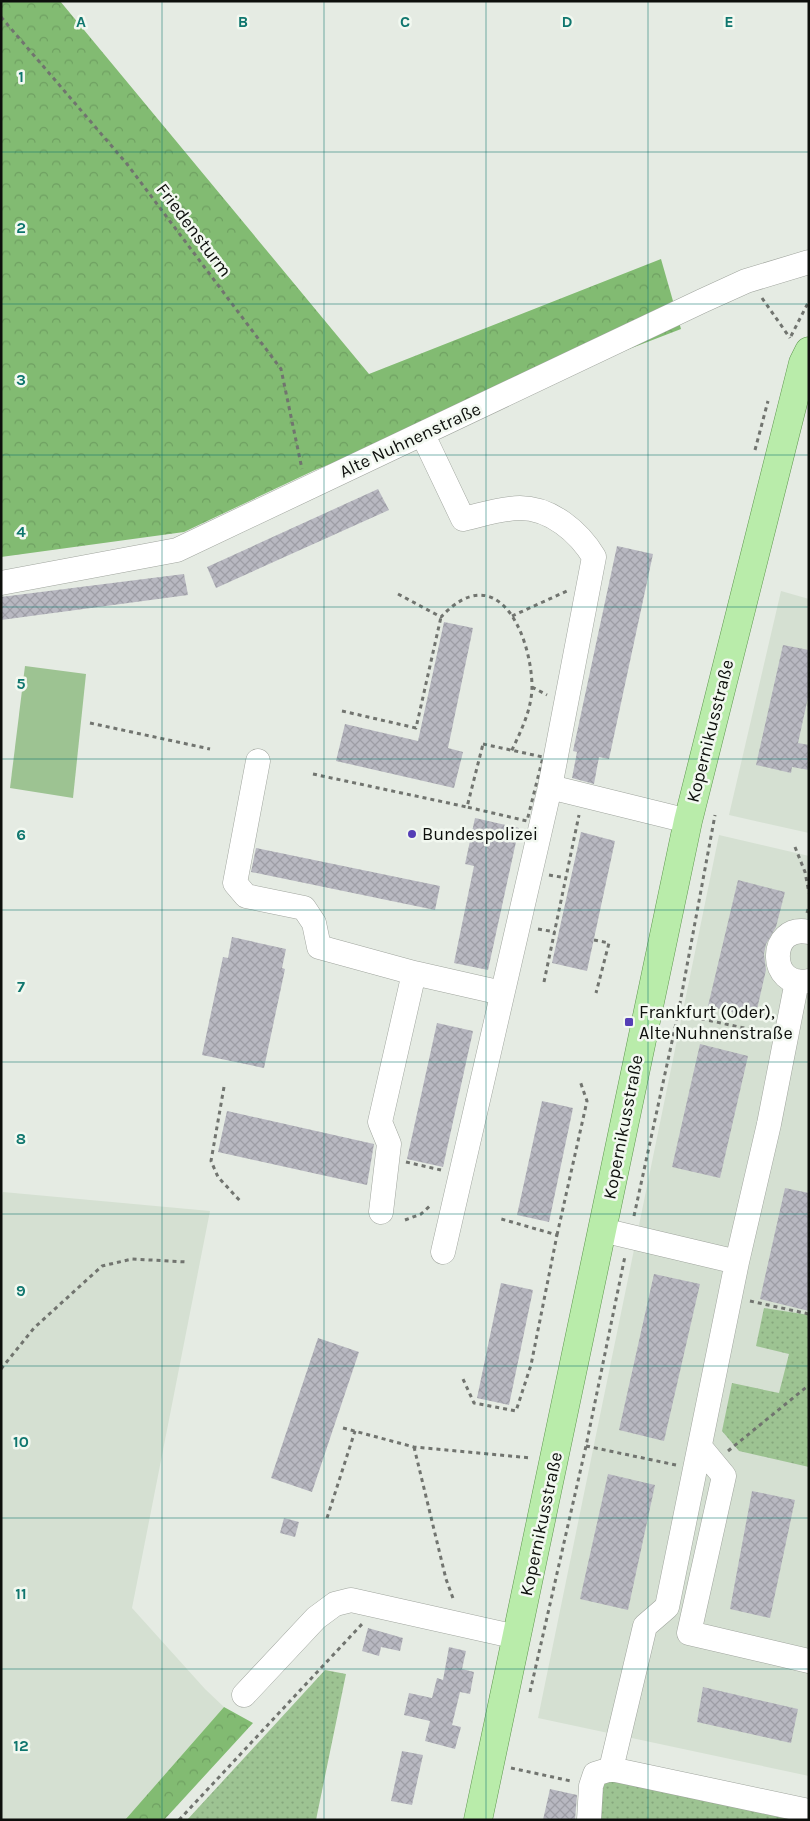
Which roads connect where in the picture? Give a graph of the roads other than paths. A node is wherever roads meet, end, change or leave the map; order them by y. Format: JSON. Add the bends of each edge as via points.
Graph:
{"nodes":[{"id":1,"x":809,"y":262,"type":"edge"},
{"id":2,"x":806,"y":357,"type":"edge"},
{"id":3,"x":423,"y":435,"type":"junction"},
{"id":4,"x":1,"y":583,"type":"edge"},
{"id":5,"x":258,"y":761,"type":"dead end"},
{"id":6,"x":550,"y":787,"type":"junction"},
{"id":7,"x":700,"y":824,"type":"junction"},
{"id":8,"x":809,"y":932,"type":"edge"},
{"id":9,"x":414,"y":973,"type":"junction"},
{"id":10,"x":803,"y":981,"type":"edge"},
{"id":11,"x":502,"y":993,"type":"junction"},
{"id":12,"x":381,"y":1212,"type":"dead end"},
{"id":13,"x":602,"y":1230,"type":"junction"},
{"id":14,"x":443,"y":1252,"type":"dead end"},
{"id":15,"x":737,"y":1262,"type":"junction"},
{"id":16,"x":707,"y":1454,"type":"junction"},
{"id":17,"x":517,"y":1637,"type":"junction"},
{"id":18,"x":809,"y":1661,"type":"edge"},
{"id":19,"x":244,"y":1695,"type":"dead end"},
{"id":20,"x":611,"y":1769,"type":"junction"},
{"id":21,"x":809,"y":1812,"type":"edge"},
{"id":22,"x":478,"y":1820,"type":"edge"},
{"id":23,"x":589,"y":1820,"type":"edge"}],
"edges":[{"from":1,"to":3,"type":"street","name":"Alte Nuhnenstraße","via":[[746,281]]},
{"from":2,"to":7,"type":"main road","name":"Kopernikusstraße"},
{"from":3,"to":4,"type":"street","name":"Alte Nuhnenstraße","via":[[177,550]]},
{"from":3,"to":6,"type":"street","via":[[463,519],[520,508],[538,510],[575,531],[594,557]]},
{"from":5,"to":9,"type":"street","via":[[235,883],[246,896],[304,908],[314,923],[319,947]]},
{"from":6,"to":7,"type":"street"},
{"from":6,"to":11,"type":"street"},
{"from":7,"to":13,"type":"main road","name":"Kopernikusstraße","via":[[647,1008]]},
{"from":8,"to":10,"type":"street","via":[[795,932],[787,936],[778,949],[777,958],[783,973]]},
{"from":9,"to":11,"type":"street"},
{"from":9,"to":12,"type":"street","via":[[380,1122],[388,1144]]},
{"from":10,"to":15,"type":"street","via":[[786,1037]]},
{"from":11,"to":14,"type":"street"},
{"from":13,"to":15,"type":"street"},
{"from":13,"to":17,"type":"main road","name":"Kopernikusstraße"},
{"from":15,"to":16,"type":"street"},
{"from":16,"to":18,"type":"street","via":[[724,1476],[689,1633]]},
{"from":16,"to":20,"type":"street","via":[[667,1607],[644,1626]]},
{"from":17,"to":19,"type":"street","via":[[351,1600],[335,1604],[316,1618]]},
{"from":17,"to":22,"type":"main road","name":"Kopernikusstraße","via":[[508,1766]]},
{"from":20,"to":21,"type":"street"},
{"from":20,"to":23,"type":"street","via":[[595,1774]]}]}
